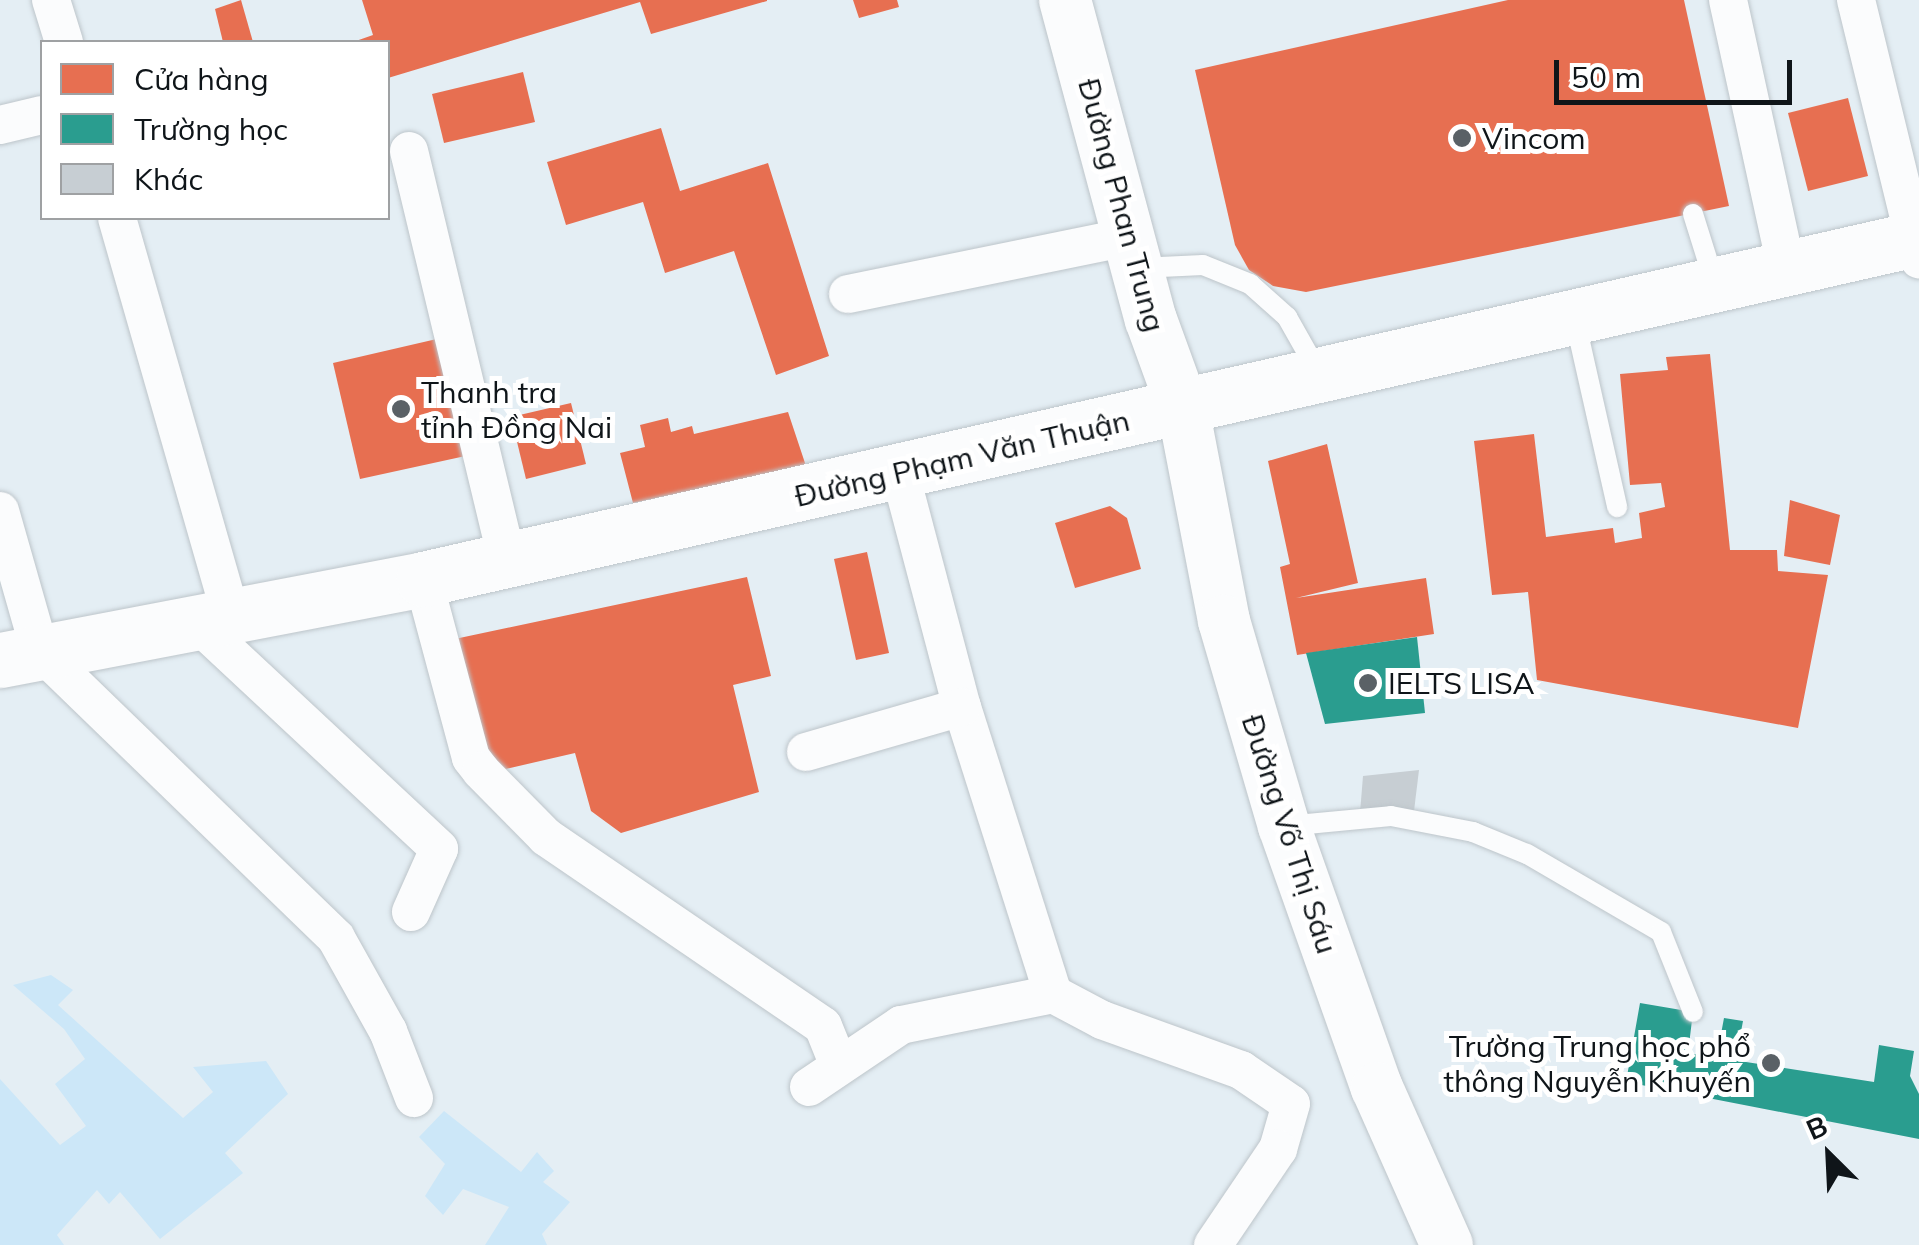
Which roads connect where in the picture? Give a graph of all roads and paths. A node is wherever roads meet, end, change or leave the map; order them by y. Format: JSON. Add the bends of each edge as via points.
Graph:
{"nodes":[{"id":1,"x":51,"y":0,"type":"edge"},
{"id":2,"x":1065,"y":0,"type":"edge"},
{"id":3,"x":1728,"y":0,"type":"edge"},
{"id":4,"x":1856,"y":0,"type":"edge"},
{"id":5,"x":63,"y":40,"type":"edge"},
{"id":6,"x":40,"y":115,"type":"edge"},
{"id":7,"x":0,"y":125,"type":"edge"},
{"id":8,"x":410,"y":151,"type":"dead end"},
{"id":9,"x":1692,"y":214,"type":"dead end"},
{"id":10,"x":117,"y":220,"type":"edge"},
{"id":11,"x":1917,"y":246,"type":"edge"},
{"id":12,"x":1133,"y":253,"type":"junction"},
{"id":13,"x":1787,"y":270,"type":"junction"},
{"id":14,"x":1716,"y":287,"type":"junction"},
{"id":15,"x":848,"y":294,"type":"dead end"},
{"id":16,"x":1575,"y":320,"type":"junction"},
{"id":17,"x":1318,"y":372,"type":"junction"},
{"id":18,"x":1183,"y":408,"type":"junction"},
{"id":19,"x":900,"y":474,"type":"junction"},
{"id":20,"x":1617,"y":508,"type":"dead end"},
{"id":21,"x":0,"y":511,"type":"edge"},
{"id":22,"x":507,"y":560,"type":"junction"},
{"id":23,"x":423,"y":579,"type":"junction"},
{"id":24,"x":214,"y":619,"type":"junction"},
{"id":25,"x":20,"y":656,"type":"edge"},
{"id":26,"x":962,"y":706,"type":"junction"},
{"id":27,"x":806,"y":752,"type":"dead end"},
{"id":28,"x":1284,"y":826,"type":"junction"},
{"id":29,"x":411,"y":912,"type":"dead end"},
{"id":30,"x":1053,"y":994,"type":"junction"},
{"id":31,"x":1692,"y":1012,"type":"dead end"},
{"id":32,"x":838,"y":1063,"type":"junction"},
{"id":33,"x":809,"y":1087,"type":"dead end"},
{"id":34,"x":414,"y":1098,"type":"dead end"},
{"id":35,"x":1214,"y":1245,"type":"edge"},
{"id":36,"x":1446,"y":1245,"type":"edge"}],
"edges":[{"from":1,"to":5,"type":"street"},
{"from":2,"to":12,"type":"main road","name":"Đường Phan Trung"},
{"from":3,"to":13,"type":"street"},
{"from":4,"to":11,"type":"street"},
{"from":6,"to":7,"type":"street"},
{"from":8,"to":22,"type":"street"},
{"from":9,"to":14,"type":"lane"},
{"from":10,"to":24,"type":"street"},
{"from":11,"to":13,"type":"main road","name":"Đường Phạm Văn Thuận"},
{"from":12,"to":15,"type":"street"},
{"from":12,"to":17,"type":"lane","via":[[1203,265],[1250,284],[1287,317]]},
{"from":12,"to":18,"type":"main road","name":"Đường Phan Trung"},
{"from":13,"to":14,"type":"main road","name":"Đường Phạm Văn Thuận"},
{"from":14,"to":16,"type":"main road","name":"Đường Phạm Văn Thuận"},
{"from":16,"to":17,"type":"main road","name":"Đường Phạm Văn Thuận"},
{"from":16,"to":20,"type":"lane"},
{"from":17,"to":18,"type":"main road","name":"Đường Phạm Văn Thuận"},
{"from":18,"to":19,"type":"main road","name":"Đường Phạm Văn Thuận"},
{"from":18,"to":28,"type":"main road","name":"Đường Võ Thị Sáu","via":[[1224,621]]},
{"from":19,"to":22,"type":"main road","name":"Đường Phạm Văn Thuận"},
{"from":19,"to":26,"type":"street"},
{"from":21,"to":25,"type":"street"},
{"from":22,"to":23,"type":"main road","name":"Đường Phạm Văn Thuận"},
{"from":23,"to":24,"type":"main road","name":"Đường Phạm Văn Thuận"},
{"from":23,"to":32,"type":"street","via":[[470,758],[546,837],[822,1026]]},
{"from":24,"to":25,"type":"main road","name":"Đường Phạm Văn Thuận"},
{"from":24,"to":29,"type":"street","via":[[439,849]]},
{"from":25,"to":34,"type":"street","via":[[336,938],[388,1030]]},
{"from":26,"to":27,"type":"street"},
{"from":26,"to":30,"type":"street"},
{"from":28,"to":31,"type":"lane","via":[[1391,816],[1473,832],[1527,854],[1661,932]]},
{"from":28,"to":36,"type":"main road","name":"Đường Võ Thị Sáu","via":[[1377,1088]]},
{"from":30,"to":32,"type":"street","via":[[900,1025]]},
{"from":30,"to":35,"type":"street","via":[[1102,1020],[1241,1070],[1292,1104],[1278,1149]]},
{"from":32,"to":33,"type":"street"}]}
